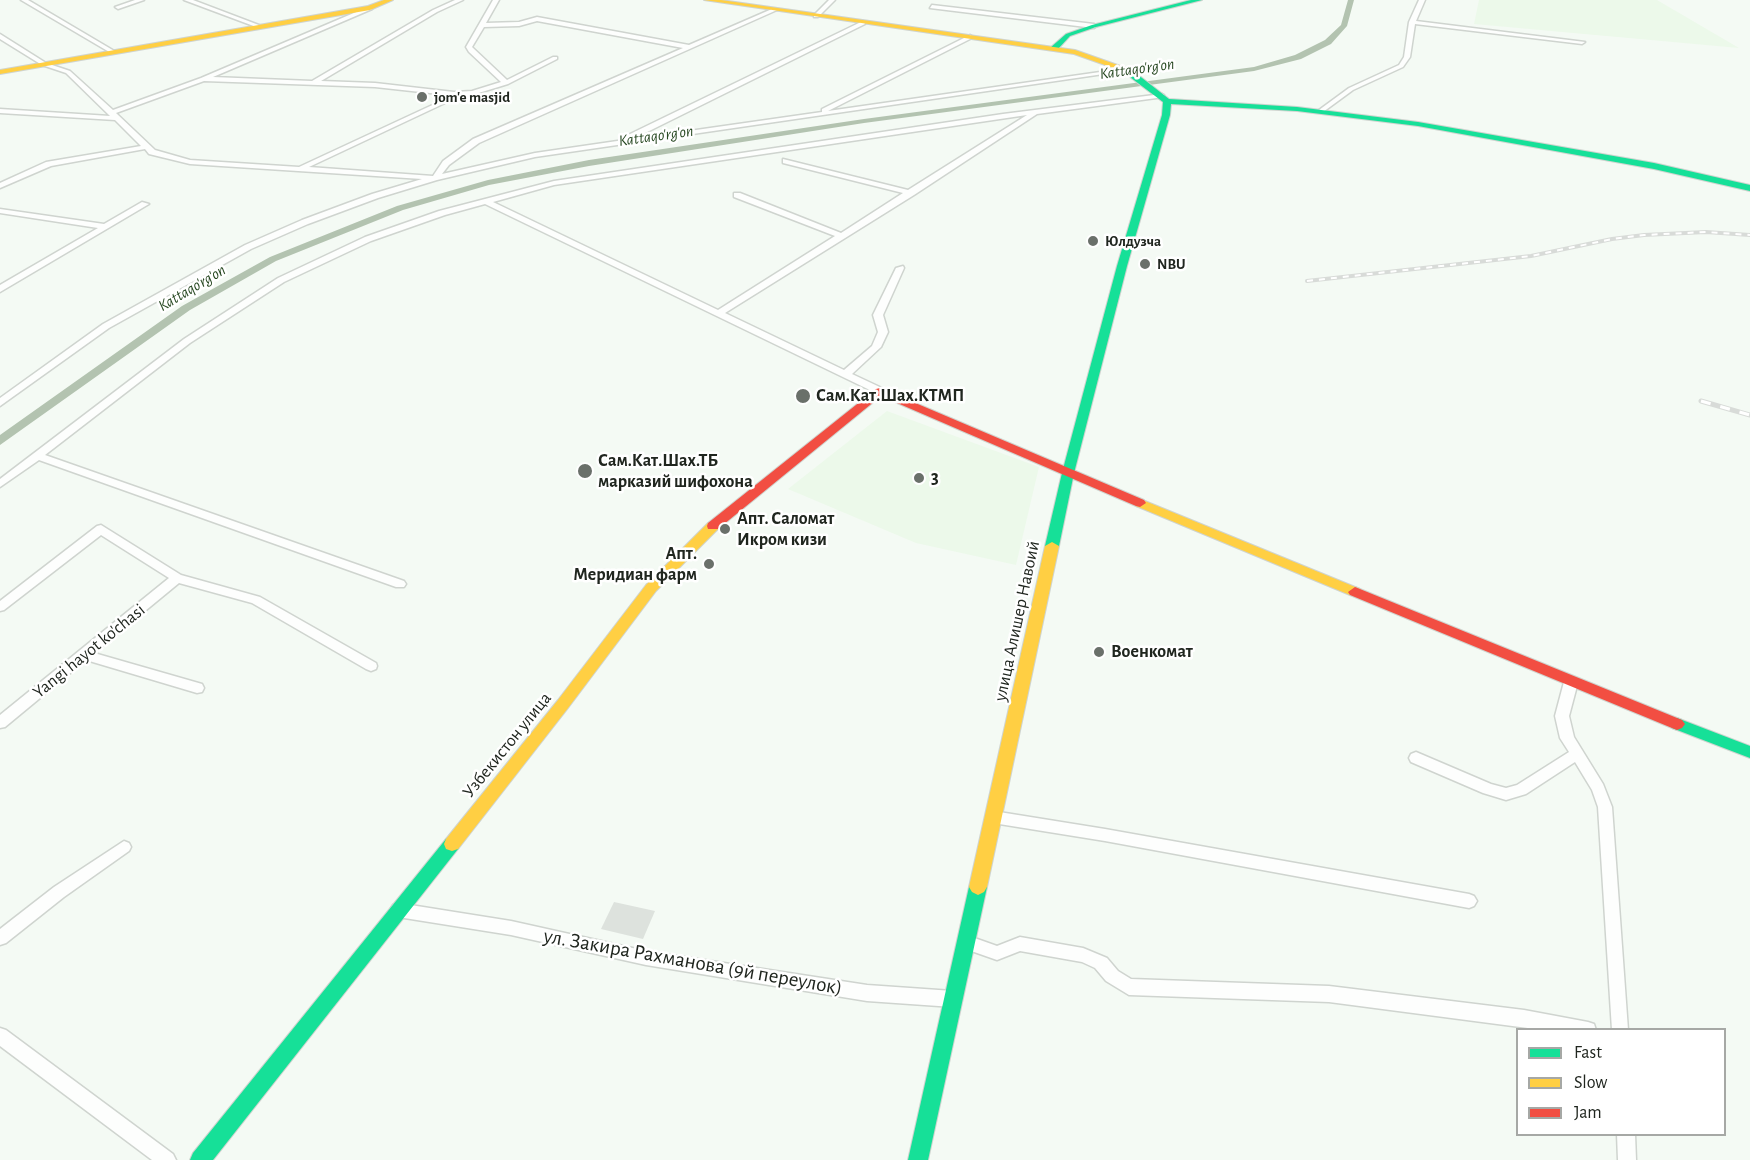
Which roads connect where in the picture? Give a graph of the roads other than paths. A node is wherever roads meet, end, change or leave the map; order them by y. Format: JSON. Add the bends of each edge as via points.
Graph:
{"nodes":[{"id":1,"x":24,"y":0,"type":"edge"},
{"id":2,"x":141,"y":0,"type":"edge"},
{"id":3,"x":187,"y":0,"type":"edge"},
{"id":4,"x":390,"y":0,"type":"edge"},
{"id":5,"x":460,"y":0,"type":"edge"},
{"id":6,"x":496,"y":0,"type":"edge"},
{"id":7,"x":707,"y":0,"type":"edge"},
{"id":8,"x":832,"y":0,"type":"edge"},
{"id":9,"x":1199,"y":0,"type":"edge"},
{"id":10,"x":1422,"y":0,"type":"edge"},
{"id":11,"x":753,"y":3,"type":"edge"},
{"id":12,"x":118,"y":7,"type":"dead end"},
{"id":13,"x":932,"y":7,"type":"dead end"},
{"id":14,"x":370,"y":8,"type":"junction"},
{"id":15,"x":774,"y":9,"type":"junction"},
{"id":16,"x":816,"y":16,"type":"junction"},
{"id":17,"x":1412,"y":22,"type":"junction"},
{"id":18,"x":863,"y":23,"type":"junction"},
{"id":19,"x":482,"y":25,"type":"junction"},
{"id":20,"x":1094,"y":26,"type":"junction"},
{"id":21,"x":261,"y":27,"type":"junction"},
{"id":22,"x":0,"y":37,"type":"edge"},
{"id":23,"x":970,"y":37,"type":"junction"},
{"id":24,"x":1582,"y":42,"type":"dead end"},
{"id":25,"x":688,"y":47,"type":"junction"},
{"id":26,"x":1054,"y":48,"type":"junction"},
{"id":27,"x":113,"y":52,"type":"junction"},
{"id":28,"x":555,"y":58,"type":"dead end"},
{"id":29,"x":44,"y":64,"type":"junction"},
{"id":30,"x":1128,"y":70,"type":"junction"},
{"id":31,"x":0,"y":72,"type":"edge"},
{"id":32,"x":203,"y":79,"type":"junction"},
{"id":33,"x":314,"y":82,"type":"junction"},
{"id":34,"x":506,"y":83,"type":"junction"},
{"id":35,"x":454,"y":94,"type":"junction"},
{"id":36,"x":1165,"y":98,"type":"junction"},
{"id":37,"x":0,"y":111,"type":"edge"},
{"id":38,"x":1038,"y":111,"type":"junction"},
{"id":39,"x":1321,"y":111,"type":"junction"},
{"id":40,"x":815,"y":115,"type":"junction"},
{"id":41,"x":114,"y":116,"type":"junction"},
{"id":42,"x":620,"y":142,"type":"junction"},
{"id":43,"x":146,"y":147,"type":"junction"},
{"id":44,"x":786,"y":161,"type":"dead end"},
{"id":45,"x":299,"y":169,"type":"junction"},
{"id":46,"x":435,"y":178,"type":"junction"},
{"id":47,"x":0,"y":186,"type":"edge"},
{"id":48,"x":1750,"y":188,"type":"edge"},
{"id":49,"x":911,"y":193,"type":"junction"},
{"id":50,"x":737,"y":195,"type":"dead end"},
{"id":51,"x":485,"y":201,"type":"junction"},
{"id":52,"x":145,"y":204,"type":"dead end"},
{"id":53,"x":0,"y":211,"type":"edge"},
{"id":54,"x":106,"y":227,"type":"junction"},
{"id":55,"x":842,"y":236,"type":"junction"},
{"id":56,"x":900,"y":268,"type":"dead end"},
{"id":57,"x":0,"y":289,"type":"edge"},
{"id":58,"x":718,"y":313,"type":"junction"},
{"id":59,"x":846,"y":374,"type":"junction"},
{"id":60,"x":880,"y":391,"type":"junction"},
{"id":61,"x":0,"y":402,"type":"edge"},
{"id":62,"x":39,"y":456,"type":"junction"},
{"id":63,"x":1068,"y":473,"type":"junction"},
{"id":64,"x":0,"y":484,"type":"edge"},
{"id":65,"x":177,"y":578,"type":"junction"},
{"id":66,"x":400,"y":584,"type":"dead end"},
{"id":67,"x":0,"y":607,"type":"edge"},
{"id":68,"x":86,"y":655,"type":"junction"},
{"id":69,"x":371,"y":666,"type":"dead end"},
{"id":70,"x":1571,"y":682,"type":"junction"},
{"id":71,"x":197,"y":688,"type":"dead end"},
{"id":72,"x":0,"y":723,"type":"edge"},
{"id":73,"x":1750,"y":752,"type":"edge"},
{"id":74,"x":1577,"y":754,"type":"junction"},
{"id":75,"x":1416,"y":758,"type":"dead end"},
{"id":76,"x":993,"y":817,"type":"junction"},
{"id":77,"x":124,"y":847,"type":"dead end"},
{"id":78,"x":1468,"y":901,"type":"dead end"},
{"id":79,"x":398,"y":910,"type":"junction"},
{"id":80,"x":0,"y":938,"type":"edge"},
{"id":81,"x":966,"y":942,"type":"junction"},
{"id":82,"x":953,"y":999,"type":"junction"},
{"id":83,"x":1582,"y":1028,"type":"edge"},
{"id":84,"x":1620,"y":1028,"type":"edge"},
{"id":85,"x":0,"y":1036,"type":"edge"},
{"id":86,"x":1626,"y":1136,"type":"edge"},
{"id":87,"x":167,"y":1160,"type":"edge"},
{"id":88,"x":200,"y":1160,"type":"edge"},
{"id":89,"x":918,"y":1160,"type":"edge"},
{"id":90,"x":1628,"y":1160,"type":"edge"}],
"edges":[{"from":1,"to":27,"type":"street"},
{"from":2,"to":12,"type":"street"},
{"from":3,"to":21,"type":"street"},
{"from":4,"to":14,"type":"main road"},
{"from":5,"to":33,"type":"street"},
{"from":6,"to":19,"type":"street"},
{"from":7,"to":11,"type":"main road"},
{"from":8,"to":16,"type":"street"},
{"from":9,"to":20,"type":"main road"},
{"from":10,"to":17,"type":"street"},
{"from":11,"to":15,"type":"main road"},
{"from":13,"to":20,"type":"street"},
{"from":14,"to":21,"type":"main road"},
{"from":14,"to":32,"type":"street"},
{"from":15,"to":16,"type":"main road"},
{"from":15,"to":25,"type":"street"},
{"from":16,"to":18,"type":"main road"},
{"from":17,"to":24,"type":"street"},
{"from":17,"to":39,"type":"street","via":[[1407,57],[1401,66],[1350,89]]},
{"from":18,"to":23,"type":"main road"},
{"from":18,"to":42,"type":"street"},
{"from":19,"to":25,"type":"street","via":[[537,20]]},
{"from":19,"to":34,"type":"street","via":[[469,47]]},
{"from":20,"to":26,"type":"main road","via":[[1068,35]]},
{"from":21,"to":27,"type":"main road"},
{"from":22,"to":29,"type":"street"},
{"from":23,"to":26,"type":"main road"},
{"from":23,"to":40,"type":"street"},
{"from":25,"to":46,"type":"street","via":[[476,141],[446,163]]},
{"from":26,"to":30,"type":"main road"},
{"from":27,"to":29,"type":"main road"},
{"from":28,"to":34,"type":"street"},
{"from":29,"to":31,"type":"main road"},
{"from":29,"to":41,"type":"street","via":[[68,72]]},
{"from":30,"to":36,"type":"main road"},
{"from":30,"to":40,"type":"street"},
{"from":32,"to":33,"type":"street"},
{"from":32,"to":41,"type":"street"},
{"from":33,"to":35,"type":"street"},
{"from":34,"to":35,"type":"street"},
{"from":35,"to":45,"type":"street"},
{"from":36,"to":38,"type":"street"},
{"from":36,"to":39,"type":"main road"},
{"from":36,"to":63,"type":"main road","name":"улица Алишер Навоий","via":[[1166,115]]},
{"from":37,"to":41,"type":"street"},
{"from":38,"to":49,"type":"street"},
{"from":38,"to":51,"type":"street","via":[[554,183]]},
{"from":39,"to":48,"type":"main road","via":[[1487,136]]},
{"from":40,"to":42,"type":"street"},
{"from":41,"to":43,"type":"street"},
{"from":42,"to":46,"type":"street","via":[[535,154]]},
{"from":43,"to":45,"type":"street","via":[[190,162]]},
{"from":43,"to":47,"type":"street","via":[[49,164]]},
{"from":44,"to":49,"type":"street"},
{"from":45,"to":46,"type":"street"},
{"from":46,"to":61,"type":"street","via":[[304,222],[248,247],[106,326]]},
{"from":49,"to":55,"type":"street"},
{"from":50,"to":55,"type":"street"},
{"from":51,"to":58,"type":"street"},
{"from":51,"to":62,"type":"street","via":[[368,239],[281,280],[187,341]]},
{"from":52,"to":54,"type":"street"},
{"from":53,"to":54,"type":"street"},
{"from":54,"to":57,"type":"street"},
{"from":55,"to":58,"type":"street"},
{"from":56,"to":59,"type":"street","via":[[878,315],[883,332],[876,347]]},
{"from":58,"to":59,"type":"street"},
{"from":59,"to":60,"type":"street"},
{"from":60,"to":63,"type":"main road"},
{"from":60,"to":79,"type":"main road","name":"Узбекистон улица","via":[[718,520],[651,588]]},
{"from":62,"to":64,"type":"street"},
{"from":62,"to":66,"type":"street"},
{"from":63,"to":70,"type":"main road"},
{"from":63,"to":76,"type":"main road","name":"улица Алишер Навоий"},
{"from":65,"to":67,"type":"street","via":[[101,529]]},
{"from":65,"to":68,"type":"street","name":"Yangi hayot ko'chasi"},
{"from":65,"to":69,"type":"street","via":[[256,600]]},
{"from":68,"to":71,"type":"street"},
{"from":68,"to":72,"type":"street","name":"Yangi hayot ko'chasi"},
{"from":70,"to":73,"type":"main road"},
{"from":70,"to":74,"type":"street","via":[[1562,716],[1567,738]]},
{"from":74,"to":75,"type":"street","via":[[1521,790],[1506,794]]},
{"from":74,"to":84,"type":"street","via":[[1605,807]]},
{"from":76,"to":78,"type":"street"},
{"from":76,"to":81,"type":"main road","name":"улица Алишер Навоий"},
{"from":77,"to":80,"type":"street"},
{"from":79,"to":82,"type":"street","name":"ул. Закира Рахманова (9й переулок)","via":[[511,928],[645,958],[867,993]]},
{"from":79,"to":88,"type":"main road","name":"Узбекистон улица"},
{"from":81,"to":82,"type":"main road","name":"улица Алишер Навоий"},
{"from":81,"to":83,"type":"street","via":[[997,953],[1020,944],[1083,955],[1101,963],[1129,987],[1329,994]]},
{"from":82,"to":89,"type":"main road","name":"улица Алишер Навоий"},
{"from":85,"to":87,"type":"street"},
{"from":86,"to":90,"type":"street"}]}
